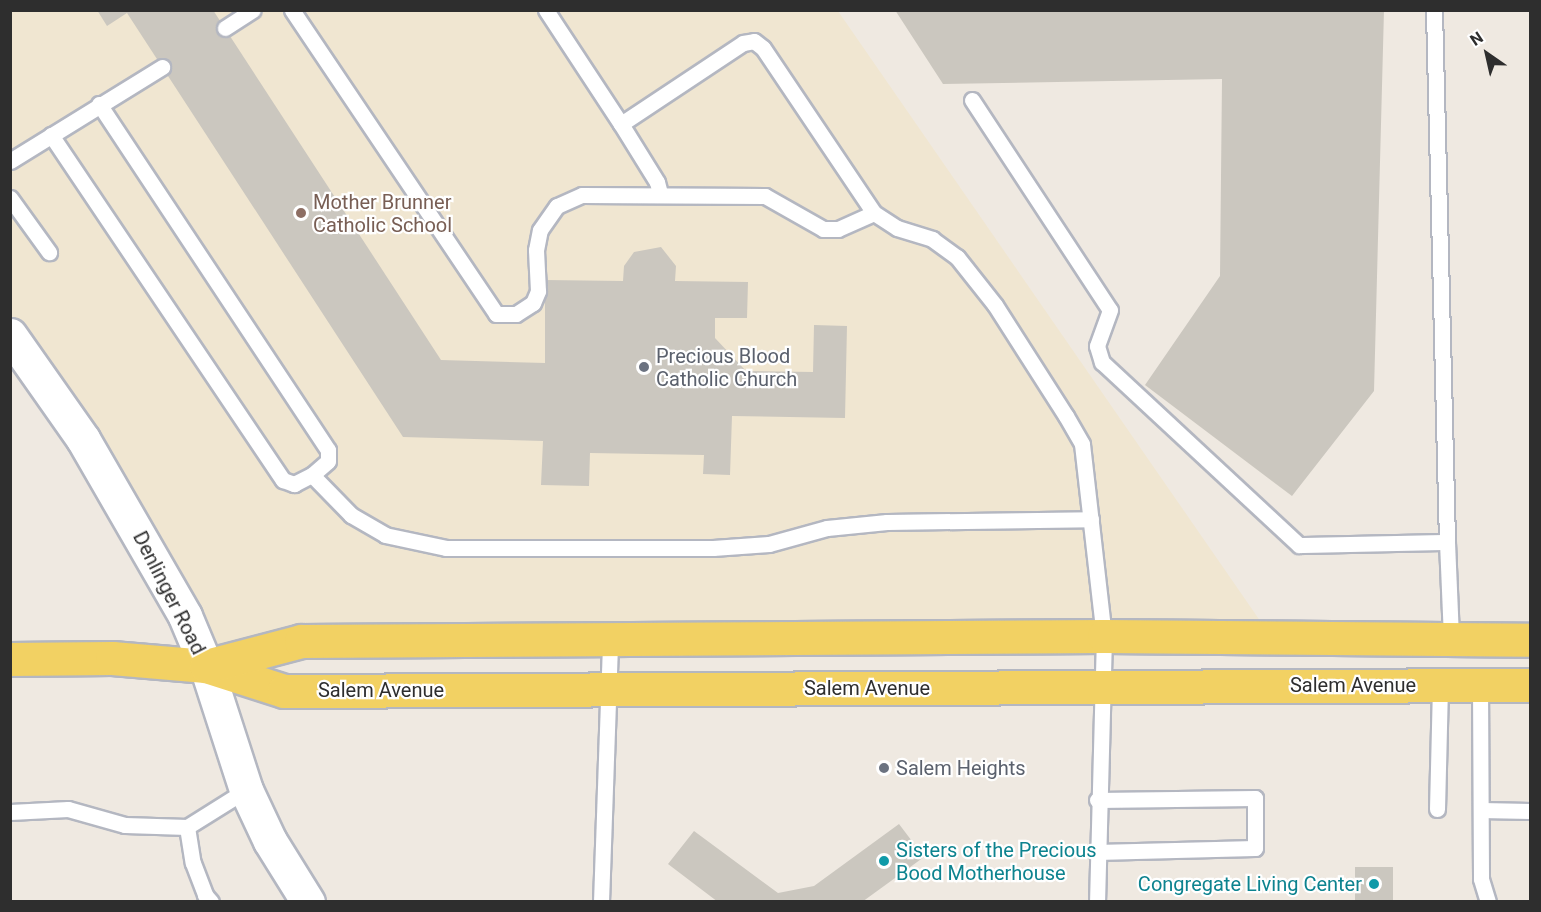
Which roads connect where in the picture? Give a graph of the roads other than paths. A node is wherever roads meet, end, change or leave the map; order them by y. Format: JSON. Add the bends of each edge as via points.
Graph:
{"nodes":[{"id":1,"x":254,"y":10,"type":"edge"},
{"id":2,"x":292,"y":10,"type":"edge"},
{"id":3,"x":546,"y":10,"type":"edge"},
{"id":4,"x":1434,"y":10,"type":"edge"},
{"id":5,"x":225,"y":28,"type":"dead end"},
{"id":6,"x":162,"y":67,"type":"dead end"},
{"id":7,"x":972,"y":100,"type":"dead end"},
{"id":8,"x":99,"y":104,"type":"junction"},
{"id":9,"x":621,"y":124,"type":"junction"},
{"id":10,"x":51,"y":135,"type":"junction"},
{"id":11,"x":10,"y":161,"type":"edge"},
{"id":12,"x":660,"y":193,"type":"junction"},
{"id":13,"x":10,"y":198,"type":"edge"},
{"id":14,"x":874,"y":213,"type":"junction"},
{"id":15,"x":49,"y":252,"type":"dead end"},
{"id":16,"x":10,"y":335,"type":"edge"},
{"id":17,"x":312,"y":475,"type":"junction"},
{"id":18,"x":1091,"y":519,"type":"junction"},
{"id":19,"x":1447,"y":542,"type":"junction"},
{"id":20,"x":1104,"y":636,"type":"junction"},
{"id":21,"x":610,"y":638,"type":"junction"},
{"id":22,"x":1318,"y":638,"type":"junction"},
{"id":23,"x":1451,"y":639,"type":"junction"},
{"id":24,"x":1530,"y":640,"type":"edge"},
{"id":25,"x":10,"y":659,"type":"edge"},
{"id":26,"x":206,"y":666,"type":"junction"},
{"id":27,"x":1440,"y":685,"type":"junction"},
{"id":28,"x":1480,"y":685,"type":"junction"},
{"id":29,"x":1530,"y":685,"type":"edge"},
{"id":30,"x":1103,"y":687,"type":"junction"},
{"id":31,"x":608,"y":690,"type":"junction"},
{"id":32,"x":246,"y":790,"type":"junction"},
{"id":33,"x":1097,"y":800,"type":"junction"},
{"id":34,"x":1437,"y":809,"type":"dead end"},
{"id":35,"x":1481,"y":810,"type":"junction"},
{"id":36,"x":1530,"y":811,"type":"edge"},
{"id":37,"x":10,"y":812,"type":"edge"},
{"id":38,"x":188,"y":827,"type":"junction"},
{"id":39,"x":1096,"y":852,"type":"junction"},
{"id":40,"x":211,"y":902,"type":"edge"},
{"id":41,"x":308,"y":902,"type":"edge"},
{"id":42,"x":601,"y":902,"type":"edge"},
{"id":43,"x":1097,"y":902,"type":"edge"},
{"id":44,"x":1488,"y":902,"type":"edge"}],
"edges":[{"from":1,"to":5,"type":"lane"},
{"from":2,"to":12,"type":"lane","via":[[496,314],[516,314],[533,303],[538,291],[536,250],[540,230],[557,206],[582,195]]},
{"from":3,"to":9,"type":"lane"},
{"from":4,"to":19,"type":"lane"},
{"from":6,"to":8,"type":"lane"},
{"from":7,"to":19,"type":"lane","via":[[1110,310],[1096,346],[1102,362],[1299,545]]},
{"from":8,"to":10,"type":"lane"},
{"from":8,"to":17,"type":"lane","via":[[328,450],[328,461]]},
{"from":9,"to":12,"type":"lane"},
{"from":9,"to":14,"type":"lane","via":[[743,44],[754,41],[763,48]]},
{"from":10,"to":11,"type":"lane"},
{"from":10,"to":17,"type":"lane","via":[[283,480],[294,484]]},
{"from":12,"to":14,"type":"lane","via":[[765,196],[823,229],[838,229]]},
{"from":13,"to":15,"type":"lane"},
{"from":14,"to":18,"type":"lane","via":[[897,228],[932,239],[957,257],[995,305],[1082,444]]},
{"from":16,"to":26,"type":"street","name":"Denlinger Road","via":[[119,498],[185,616]]},
{"from":17,"to":18,"type":"lane","via":[[351,515],[385,535],[446,548],[713,548],[769,544],[827,528],[887,522]]},
{"from":18,"to":20,"type":"lane"},
{"from":19,"to":23,"type":"lane"},
{"from":20,"to":21,"type":"main road","name":"Salem Avenue"},
{"from":20,"to":22,"type":"main road","name":"Salem Avenue"},
{"from":20,"to":30,"type":"lane"},
{"from":21,"to":26,"type":"main road","name":"Salem Avenue","via":[[301,641]]},
{"from":21,"to":31,"type":"lane"},
{"from":22,"to":23,"type":"main road","name":"Salem Avenue"},
{"from":22,"to":30,"type":"main road","via":[[1217,659],[1154,657]]},
{"from":23,"to":24,"type":"main road","name":"Salem Avenue"},
{"from":25,"to":26,"type":"main road","name":"Salem Avenue","via":[[112,658]]},
{"from":26,"to":31,"type":"main road","name":"Salem Avenue","via":[[284,691]]},
{"from":26,"to":32,"type":"street","name":"Denlinger Road"},
{"from":27,"to":28,"type":"main road","name":"Salem Avenue"},
{"from":27,"to":30,"type":"main road","name":"Salem Avenue"},
{"from":27,"to":34,"type":"lane"},
{"from":28,"to":29,"type":"main road","name":"Salem Avenue"},
{"from":28,"to":35,"type":"lane"},
{"from":30,"to":31,"type":"main road","name":"Salem Avenue"},
{"from":30,"to":33,"type":"lane"},
{"from":31,"to":42,"type":"lane"},
{"from":32,"to":38,"type":"lane"},
{"from":32,"to":41,"type":"street","name":"Denlinger Road","via":[[270,841]]},
{"from":33,"to":39,"type":"lane"},
{"from":33,"to":39,"type":"lane","via":[[1255,798],[1255,848]]},
{"from":35,"to":36,"type":"lane"},
{"from":35,"to":44,"type":"lane","via":[[1481,879]]},
{"from":37,"to":38,"type":"lane","via":[[68,809],[125,825]]},
{"from":38,"to":40,"type":"lane","via":[[193,863]]},
{"from":39,"to":43,"type":"lane"}]}
